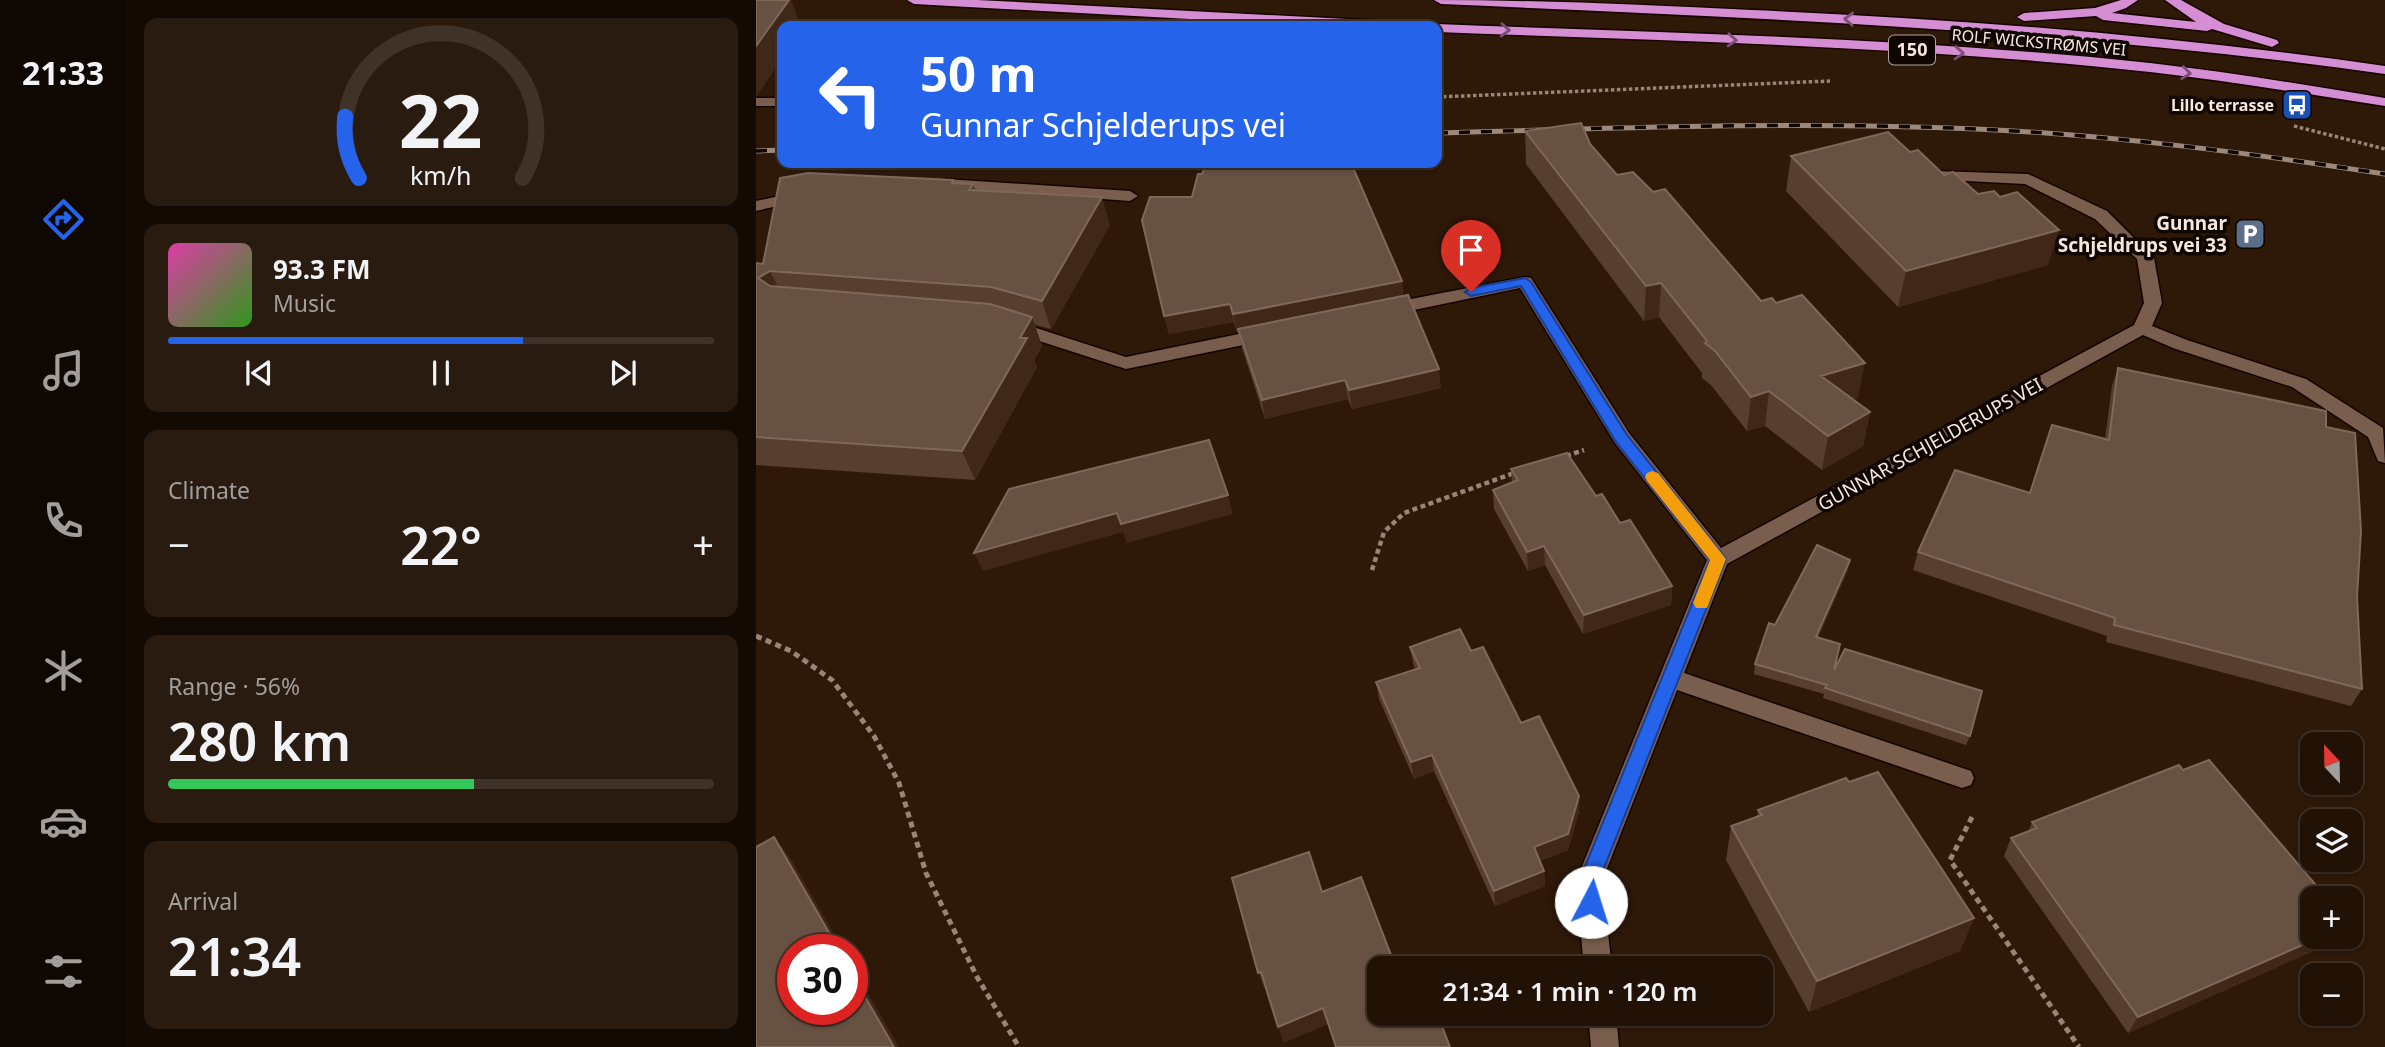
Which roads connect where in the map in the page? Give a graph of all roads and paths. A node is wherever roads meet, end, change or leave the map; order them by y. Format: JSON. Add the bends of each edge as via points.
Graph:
{"nodes":[{"id":1,"x":914,"y":0,"type":"edge"},
{"id":2,"x":1441,"y":0,"type":"edge"},
{"id":3,"x":2131,"y":0,"type":"edge"},
{"id":4,"x":2172,"y":0,"type":"edge"},
{"id":5,"x":2079,"y":13,"type":"junction"},
{"id":6,"x":1293,"y":21,"type":"edge"},
{"id":7,"x":1917,"y":21,"type":"junction"},
{"id":8,"x":1442,"y":28,"type":"edge"},
{"id":9,"x":2226,"y":29,"type":"junction"},
{"id":10,"x":2384,"y":70,"type":"edge"},
{"id":11,"x":1838,"y":81,"type":"dead end"},
{"id":12,"x":1442,"y":97,"type":"edge"},
{"id":13,"x":756,"y":102,"type":"edge"},
{"id":14,"x":777,"y":102,"type":"edge"},
{"id":15,"x":2385,"y":102,"type":"edge"},
{"id":16,"x":2293,"y":126,"type":"dead end"},
{"id":17,"x":2385,"y":149,"type":"edge"},
{"id":18,"x":1934,"y":176,"type":"edge"},
{"id":19,"x":934,"y":183,"type":"edge"},
{"id":20,"x":817,"y":193,"type":"edge"},
{"id":21,"x":1130,"y":197,"type":"dead end"},
{"id":22,"x":756,"y":206,"type":"edge"},
{"id":23,"x":1365,"y":314,"type":"edge"},
{"id":24,"x":988,"y":323,"type":"edge"},
{"id":25,"x":2142,"y":328,"type":"junction"},
{"id":26,"x":1285,"y":330,"type":"edge"},
{"id":27,"x":1622,"y":438,"type":"junction"},
{"id":28,"x":2385,"y":456,"type":"edge"},
{"id":29,"x":1557,"y":459,"type":"edge"},
{"id":30,"x":1519,"y":471,"type":"edge"},
{"id":31,"x":1718,"y":559,"type":"junction"},
{"id":32,"x":1372,"y":570,"type":"dead end"},
{"id":33,"x":756,"y":636,"type":"edge"},
{"id":34,"x":1670,"y":678,"type":"junction"},
{"id":35,"x":1962,"y":778,"type":"dead end"},
{"id":36,"x":1974,"y":813,"type":"dead end"},
{"id":37,"x":1597,"y":956,"type":"edge"},
{"id":38,"x":1603,"y":1026,"type":"edge"},
{"id":39,"x":1019,"y":1047,"type":"edge"},
{"id":40,"x":1605,"y":1047,"type":"edge"},
{"id":41,"x":2079,"y":1047,"type":"edge"}],
"edges":[{"from":1,"to":6,"type":"highway"},
{"from":7,"to":2,"type":"highway","name":"ROLF WICKSTRØMS VEI","number":"150","one_way":true},
{"from":3,"to":5,"type":"highway","number":"150"},
{"from":4,"to":9,"type":"highway","number":"150","via":[[2189,14]]},
{"from":5,"to":7,"type":"highway","number":"150"},
{"from":5,"to":9,"type":"highway","number":"150"},
{"from":7,"to":10,"type":"highway","name":"ROLF WICKSTRØMS VEI","number":"150","via":[[2153,40]]},
{"from":8,"to":15,"type":"highway","name":"ROLF WICKSTRØMS VEI","number":"150","one_way":true,"via":[[2036,58],[2258,82]]},
{"from":9,"to":10,"type":"highway","number":"150"},
{"from":11,"to":12,"type":"path"},
{"from":13,"to":14,"type":"street"},
{"from":16,"to":17,"type":"path"},
{"from":18,"to":25,"type":"street","via":[[2028,180],[2102,215],[2145,258],[2153,303]]},
{"from":19,"to":21,"type":"street"},
{"from":20,"to":22,"type":"street"},
{"from":23,"to":27,"type":"street","via":[[1525,282]]},
{"from":24,"to":26,"type":"street","via":[[1027,330],[1126,363]]},
{"from":25,"to":28,"type":"street","via":[[2300,383],[2376,433]]},
{"from":25,"to":31,"type":"street","name":"GUNNAR SCHJELDERUPS VEI"},
{"from":27,"to":29,"type":"path"},
{"from":27,"to":31,"type":"street"},
{"from":30,"to":32,"type":"path","via":[[1404,513],[1384,531]]},
{"from":31,"to":34,"type":"street"},
{"from":33,"to":39,"type":"path","via":[[791,651],[832,680],[874,736],[899,783],[926,873],[977,977]]},
{"from":34,"to":35,"type":"street"},
{"from":34,"to":37,"type":"street","via":[[1589,881]]},
{"from":36,"to":41,"type":"path","via":[[1950,860]]},
{"from":38,"to":40,"type":"street"}]}
